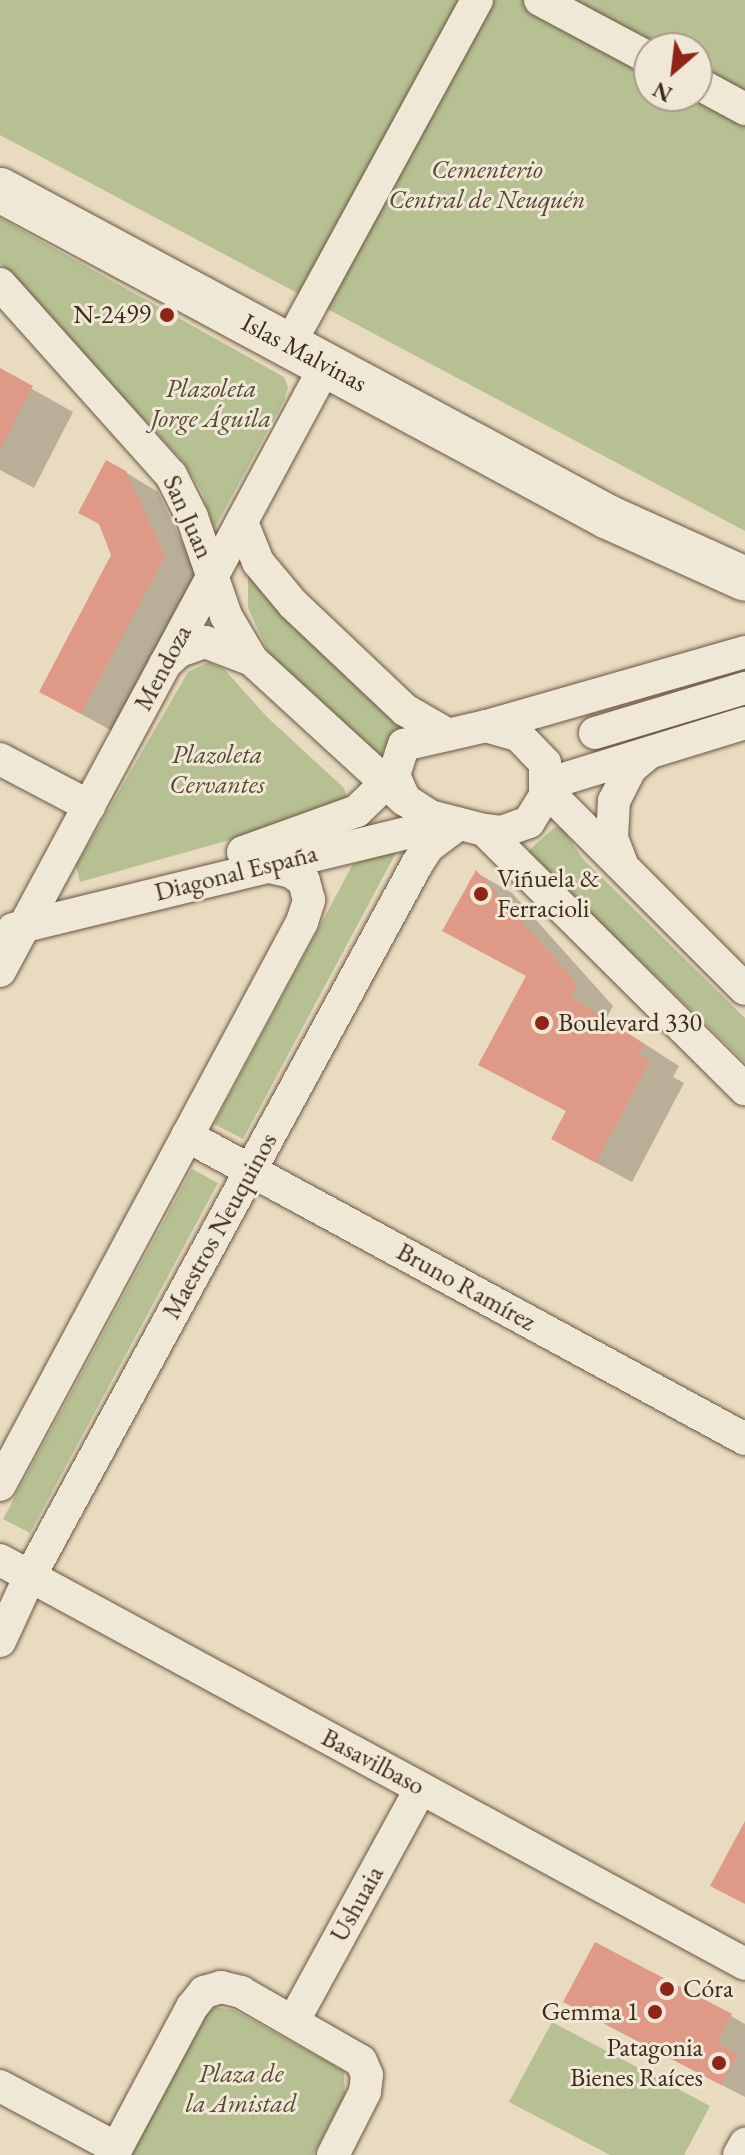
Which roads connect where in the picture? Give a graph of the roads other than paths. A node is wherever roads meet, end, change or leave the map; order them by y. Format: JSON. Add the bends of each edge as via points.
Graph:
{"nodes":[{"id":1,"x":477,"y":0,"type":"edge"},
{"id":2,"x":540,"y":0,"type":"edge"},
{"id":3,"x":633,"y":49,"type":"edge"},
{"id":4,"x":713,"y":92,"type":"edge"},
{"id":5,"x":745,"y":109,"type":"edge"},
{"id":6,"x":0,"y":190,"type":"edge"},
{"id":7,"x":0,"y":284,"type":"edge"},
{"id":8,"x":308,"y":355,"type":"junction"},
{"id":9,"x":608,"y":517,"type":"junction"},
{"id":10,"x":242,"y":522,"type":"junction"},
{"id":11,"x":213,"y":575,"type":"junction"},
{"id":12,"x":745,"y":579,"type":"edge"},
{"id":13,"x":745,"y":607,"type":"edge"},
{"id":14,"x":745,"y":652,"type":"edge"},
{"id":15,"x":252,"y":660,"type":"junction"},
{"id":16,"x":165,"y":664,"type":"junction"},
{"id":17,"x":745,"y":688,"type":"edge"},
{"id":18,"x":745,"y":723,"type":"edge"},
{"id":19,"x":486,"y":726,"type":"junction"},
{"id":20,"x":595,"y":733,"type":"dead end"},
{"id":21,"x":447,"y":734,"type":"junction"},
{"id":22,"x":651,"y":752,"type":"junction"},
{"id":23,"x":0,"y":759,"type":"edge"},
{"id":24,"x":396,"y":787,"type":"junction"},
{"id":25,"x":547,"y":787,"type":"junction"},
{"id":26,"x":89,"y":806,"type":"junction"},
{"id":27,"x":464,"y":826,"type":"junction"},
{"id":28,"x":264,"y":866,"type":"junction"},
{"id":29,"x":626,"y":870,"type":"junction"},
{"id":30,"x":12,"y":930,"type":"edge"},
{"id":31,"x":0,"y":971,"type":"edge"},
{"id":32,"x":745,"y":989,"type":"edge"},
{"id":33,"x":745,"y":1089,"type":"edge"},
{"id":34,"x":187,"y":1136,"type":"junction"},
{"id":35,"x":250,"y":1170,"type":"junction"},
{"id":36,"x":745,"y":1439,"type":"edge"},
{"id":37,"x":0,"y":1485,"type":"edge"},
{"id":38,"x":0,"y":1560,"type":"edge"},
{"id":39,"x":30,"y":1576,"type":"junction"},
{"id":40,"x":0,"y":1641,"type":"edge"},
{"id":41,"x":421,"y":1788,"type":"junction"},
{"id":42,"x":745,"y":1964,"type":"edge"},
{"id":43,"x":294,"y":2020,"type":"junction"},
{"id":44,"x":0,"y":2086,"type":"edge"},
{"id":45,"x":745,"y":2144,"type":"edge"},
{"id":46,"x":114,"y":2151,"type":"edge"},
{"id":47,"x":333,"y":2155,"type":"edge"},
{"id":48,"x":739,"y":2155,"type":"edge"}],
"edges":[{"from":1,"to":8,"type":"street","name":"Mendoza"},
{"from":2,"to":3,"type":"street"},
{"from":4,"to":5,"type":"street"},
{"from":6,"to":8,"type":"main road","name":"Islas Malvinas"},
{"from":7,"to":11,"type":"street","name":"San Juan","via":[[171,475]]},
{"from":8,"to":9,"type":"main road","name":"Islas Malvinas"},
{"from":8,"to":10,"type":"street","name":"Mendoza"},
{"from":9,"to":12,"type":"main road","name":"Islas Malvinas"},
{"from":9,"to":13,"type":"main road","name":"Islas Malvinas","via":[[690,577]]},
{"from":10,"to":11,"type":"street","name":"Mendoza"},
{"from":10,"to":21,"type":"street","name":"San Juan","via":[[258,562],[293,604],[405,710]]},
{"from":11,"to":15,"type":"street","name":"San Juan","via":[[226,616]]},
{"from":11,"to":16,"type":"street","name":"Mendoza"},
{"from":14,"to":19,"type":"street","name":"Diagonal España"},
{"from":15,"to":16,"type":"street","name":"San Juan","via":[[205,642],[179,651]]},
{"from":15,"to":24,"type":"street","name":"San Juan"},
{"from":16,"to":26,"type":"street","name":"Mendoza"},
{"from":17,"to":20,"type":"street"},
{"from":18,"to":22,"type":"street"},
{"from":19,"to":21,"type":"street","name":"Diagonal España"},
{"from":19,"to":25,"type":"street","via":[[503,728],[532,744],[545,763]]},
{"from":21,"to":24,"type":"street","name":"Diagonal España","via":[[404,745]]},
{"from":22,"to":25,"type":"street"},
{"from":22,"to":29,"type":"street","via":[[631,768],[614,801],[612,838]]},
{"from":23,"to":26,"type":"street"},
{"from":24,"to":27,"type":"street"},
{"from":24,"to":30,"type":"street","name":"Diagonal España","via":[[341,818]]},
{"from":25,"to":27,"type":"street","name":"Diagonal España","via":[[529,822],[501,832]]},
{"from":25,"to":29,"type":"street"},
{"from":26,"to":30,"type":"street","name":"Mendoza"},
{"from":27,"to":28,"type":"street","name":"Diagonal España"},
{"from":27,"to":33,"type":"street"},
{"from":27,"to":35,"type":"street","name":"Maestros Neuquinos","via":[[428,847],[417,864]]},
{"from":28,"to":30,"type":"street","name":"Diagonal España"},
{"from":28,"to":34,"type":"street","via":[[304,881],[307,908]]},
{"from":29,"to":32,"type":"street"},
{"from":30,"to":31,"type":"street","name":"Mendoza"},
{"from":34,"to":35,"type":"street","name":"Bruno Ramírez"},
{"from":34,"to":37,"type":"street"},
{"from":35,"to":36,"type":"street","name":"Bruno Ramírez"},
{"from":35,"to":39,"type":"street","name":"Maestros Neuquinos"},
{"from":38,"to":39,"type":"street","name":"Basavilbaso"},
{"from":39,"to":40,"type":"street","name":"Maestros Neuquinos"},
{"from":39,"to":41,"type":"street","name":"Basavilbaso"},
{"from":41,"to":42,"type":"street","name":"Basavilbaso"},
{"from":41,"to":43,"type":"street","name":"Ushuaia"},
{"from":43,"to":46,"type":"street","via":[[231,1988],[204,1992]]},
{"from":43,"to":47,"type":"street","via":[[355,2054],[366,2068],[362,2101]]},
{"from":44,"to":46,"type":"street"},
{"from":45,"to":48,"type":"street"}]}
